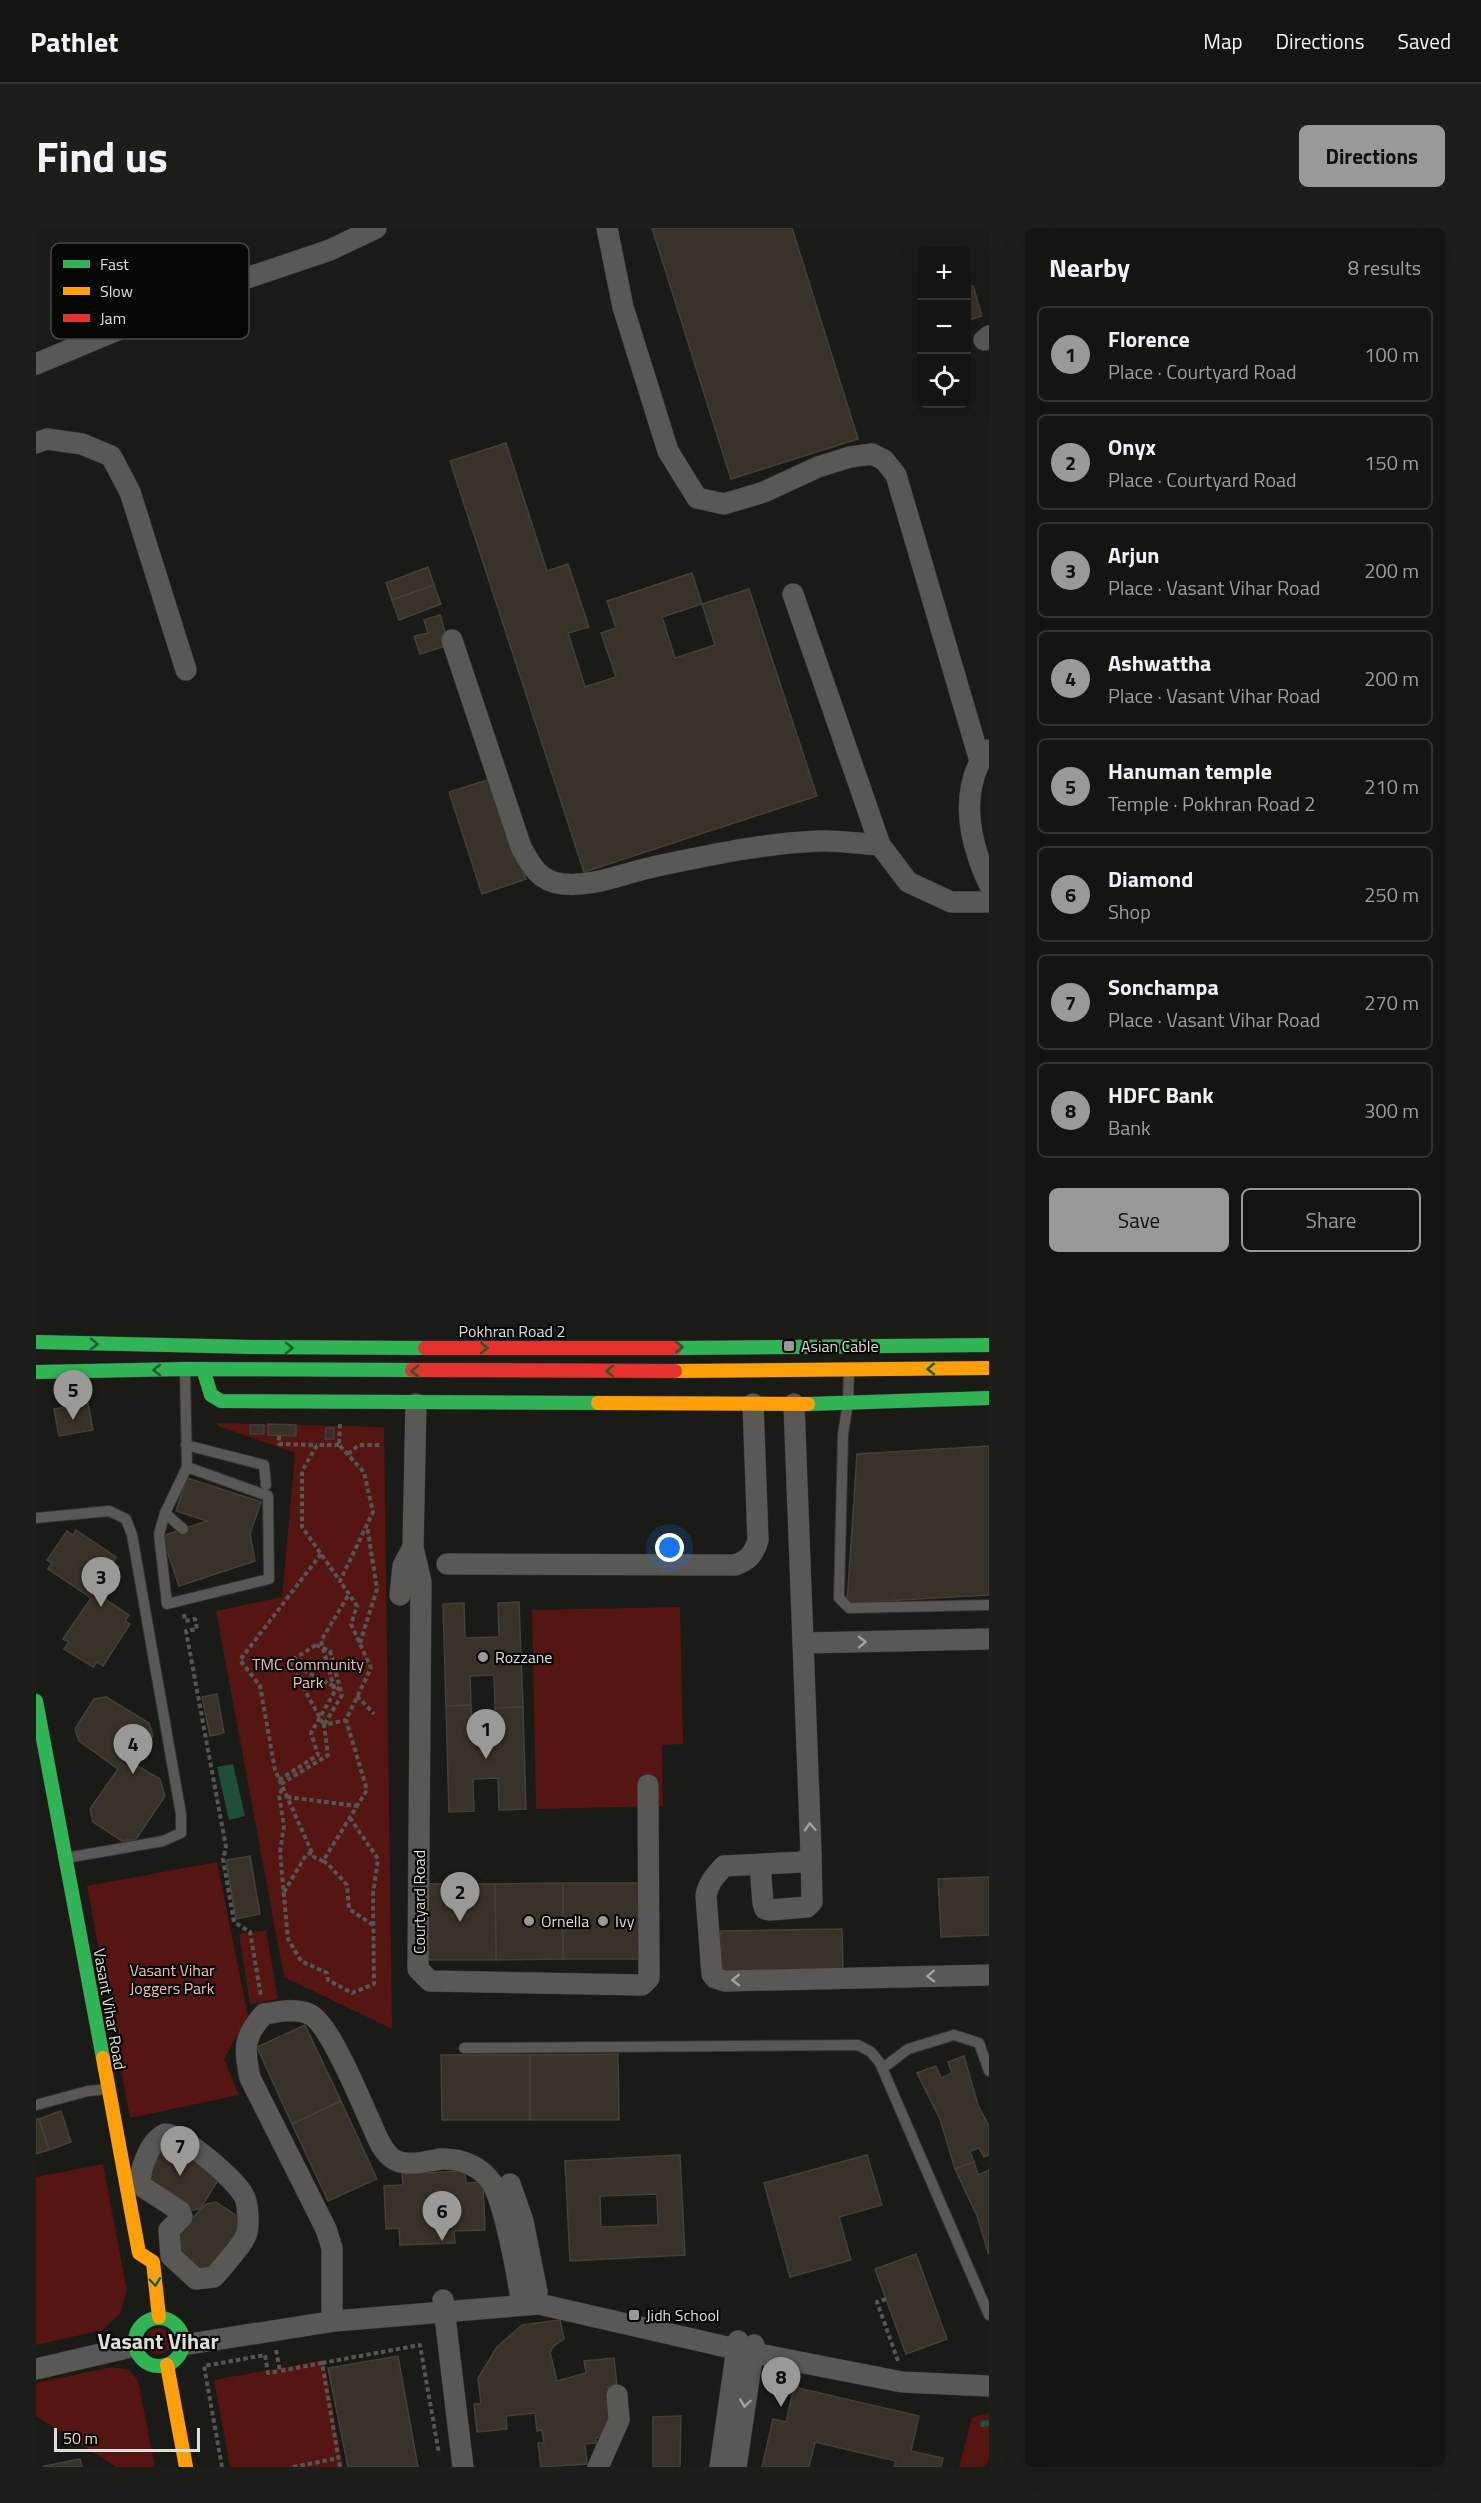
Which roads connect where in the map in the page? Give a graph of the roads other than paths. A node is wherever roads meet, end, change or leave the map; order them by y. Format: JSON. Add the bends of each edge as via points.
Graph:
{"nodes":[{"id":1,"x":376,"y":228,"type":"edge"},
{"id":2,"x":607,"y":228,"type":"edge"},
{"id":3,"x":249,"y":277,"type":"edge"},
{"id":4,"x":96,"y":339,"type":"edge"},
{"id":5,"x":36,"y":364,"type":"edge"},
{"id":6,"x":36,"y":443,"type":"edge"},
{"id":7,"x":793,"y":594,"type":"dead end"},
{"id":8,"x":453,"y":639,"type":"dead end"},
{"id":9,"x":186,"y":670,"type":"dead end"},
{"id":10,"x":984,"y":754,"type":"edge"},
{"id":11,"x":880,"y":845,"type":"junction"},
{"id":12,"x":989,"y":884,"type":"edge"},
{"id":13,"x":989,"y":902,"type":"edge"},
{"id":14,"x":36,"y":1342,"type":"edge"},
{"id":15,"x":989,"y":1345,"type":"edge"},
{"id":16,"x":850,"y":1348,"type":"junction"},
{"id":17,"x":989,"y":1368,"type":"edge"},
{"id":18,"x":186,"y":1369,"type":"junction"},
{"id":19,"x":203,"y":1369,"type":"junction"},
{"id":20,"x":849,"y":1370,"type":"junction"},
{"id":21,"x":36,"y":1372,"type":"edge"},
{"id":22,"x":989,"y":1398,"type":"edge"},
{"id":23,"x":848,"y":1402,"type":"junction"},
{"id":24,"x":416,"y":1404,"type":"junction"},
{"id":25,"x":753,"y":1404,"type":"junction"},
{"id":26,"x":794,"y":1404,"type":"junction"},
{"id":27,"x":186,"y":1445,"type":"junction"},
{"id":28,"x":187,"y":1467,"type":"junction"},
{"id":29,"x":266,"y":1485,"type":"dead end"},
{"id":30,"x":165,"y":1513,"type":"junction"},
{"id":31,"x":36,"y":1518,"type":"edge"},
{"id":32,"x":183,"y":1528,"type":"dead end"},
{"id":33,"x":413,"y":1547,"type":"junction"},
{"id":34,"x":447,"y":1564,"type":"dead end"},
{"id":35,"x":400,"y":1595,"type":"dead end"},
{"id":36,"x":989,"y":1605,"type":"edge"},
{"id":37,"x":989,"y":1639,"type":"edge"},
{"id":38,"x":803,"y":1643,"type":"junction"},
{"id":39,"x":36,"y":1701,"type":"edge"},
{"id":40,"x":648,"y":1785,"type":"dead end"},
{"id":41,"x":811,"y":1854,"type":"junction"},
{"id":42,"x":65,"y":1858,"type":"junction"},
{"id":43,"x":760,"y":1865,"type":"junction"},
{"id":44,"x":989,"y":1975,"type":"edge"},
{"id":45,"x":464,"y":2048,"type":"dead end"},
{"id":46,"x":883,"y":2068,"type":"junction"},
{"id":47,"x":989,"y":2071,"type":"edge"},
{"id":48,"x":108,"y":2089,"type":"junction"},
{"id":49,"x":36,"y":2105,"type":"edge"},
{"id":50,"x":510,"y":2184,"type":"dead end"},
{"id":51,"x":169,"y":2230,"type":"junction"},
{"id":52,"x":138,"y":2245,"type":"junction"},
{"id":53,"x":132,"y":2266,"type":"dead end"},
{"id":54,"x":528,"y":2293,"type":"junction"},
{"id":55,"x":445,"y":2306,"type":"junction"},
{"id":56,"x":989,"y":2315,"type":"edge"},
{"id":57,"x":321,"y":2316,"type":"junction"},
{"id":58,"x":159,"y":2318,"type":"junction"},
{"id":59,"x":183,"y":2340,"type":"junction"},
{"id":60,"x":135,"y":2346,"type":"junction"},
{"id":61,"x":745,"y":2347,"type":"junction"},
{"id":62,"x":167,"y":2365,"type":"junction"},
{"id":63,"x":36,"y":2368,"type":"edge"},
{"id":64,"x":989,"y":2386,"type":"edge"},
{"id":65,"x":617,"y":2395,"type":"dead end"},
{"id":66,"x":186,"y":2467,"type":"edge"},
{"id":67,"x":463,"y":2467,"type":"edge"},
{"id":68,"x":598,"y":2467,"type":"edge"},
{"id":69,"x":720,"y":2467,"type":"edge"},
{"id":70,"x":736,"y":2467,"type":"edge"}],
"edges":[{"from":1,"to":3,"type":"street","via":[[330,250]]},
{"from":2,"to":10,"type":"street","via":[[623,307],[668,451],[697,498],[724,504],[764,492],[818,466],[872,454],[884,460],[896,475]]},
{"from":4,"to":5,"type":"street"},
{"from":6,"to":9,"type":"street","via":[[46,439],[82,444],[111,456],[130,492]]},
{"from":7,"to":11,"type":"street"},
{"from":8,"to":11,"type":"street","via":[[521,847],[544,879],[563,884],[592,882],[762,845],[822,841]]},
{"from":10,"to":12,"type":"street","via":[[969,790],[969,824],[976,858]]},
{"from":11,"to":13,"type":"street","via":[[908,882],[951,902]]},
{"from":14,"to":16,"type":"main road","name":"Pokhran Road 2","one_way":true,"via":[[265,1348]]},
{"from":15,"to":16,"type":"main road","name":"Pokhran Road 2"},
{"from":16,"to":20,"type":"lane"},
{"from":17,"to":20,"type":"main road","one_way":true},
{"from":18,"to":19,"type":"main road"},
{"from":18,"to":21,"type":"main road","one_way":true},
{"from":18,"to":27,"type":"lane"},
{"from":20,"to":19,"type":"main road","one_way":true},
{"from":19,"to":24,"type":"main road","via":[[211,1395],[222,1401]]},
{"from":20,"to":23,"type":"lane"},
{"from":22,"to":23,"type":"main road"},
{"from":23,"to":26,"type":"main road"},
{"from":23,"to":36,"type":"lane","via":[[843,1434],[838,1598],[849,1608]]},
{"from":24,"to":25,"type":"main road"},
{"from":24,"to":33,"type":"street","name":"Courtyard Road"},
{"from":25,"to":26,"type":"main road"},
{"from":25,"to":34,"type":"street","via":[[758,1540],[747,1561],[735,1565]]},
{"from":26,"to":38,"type":"street"},
{"from":27,"to":28,"type":"lane"},
{"from":27,"to":29,"type":"lane","via":[[264,1465]]},
{"from":28,"to":30,"type":"lane"},
{"from":28,"to":30,"type":"lane","via":[[268,1496],[269,1579],[166,1604],[159,1533]]},
{"from":30,"to":32,"type":"lane"},
{"from":31,"to":42,"type":"lane","via":[[109,1511],[126,1519],[181,1814],[181,1833],[163,1841]]},
{"from":33,"to":35,"type":"street","via":[[403,1566]]},
{"from":33,"to":40,"type":"street","name":"Courtyard Road","via":[[421,1582],[418,1969],[430,1981],[642,1985],[649,1978]]},
{"from":38,"to":37,"type":"street","one_way":true},
{"from":41,"to":38,"type":"street","one_way":true},
{"from":39,"to":42,"type":"main road","name":"Vasant Vihar Road"},
{"from":41,"to":43,"type":"street","via":[[803,1862]]},
{"from":41,"to":43,"type":"street","via":[[812,1902],[807,1907],[765,1909]]},
{"from":42,"to":48,"type":"main road","name":"Vasant Vihar Road"},
{"from":44,"to":43,"type":"street","one_way":true,"via":[[725,1981],[715,1978],[707,1888],[724,1866]]},
{"from":45,"to":46,"type":"lane","via":[[858,2045],[871,2052]]},
{"from":46,"to":47,"type":"lane","via":[[908,2049],[954,2035],[979,2043]]},
{"from":46,"to":56,"type":"lane"},
{"from":48,"to":49,"type":"lane"},
{"from":48,"to":52,"type":"main road","name":"Vasant Vihar Road"},
{"from":50,"to":54,"type":"street","via":[[523,2221]]},
{"from":51,"to":51,"type":"street","via":[[171,2256],[200,2279],[214,2277],[248,2233],[245,2198],[234,2182],[169,2134],[161,2135],[140,2168],[140,2185],[180,2211],[182,2217]]},
{"from":51,"to":52,"type":"street"},
{"from":52,"to":53,"type":"main road"},
{"from":52,"to":58,"type":"main road","name":"Vasant Vihar Road","one_way":true,"via":[[153,2262]]},
{"from":54,"to":55,"type":"street"},
{"from":54,"to":57,"type":"street","via":[[491,2183],[471,2164],[456,2160],[406,2163],[392,2159],[379,2141],[331,2039],[319,2022],[309,2014],[292,2011],[264,2014],[247,2038],[250,2078],[332,2248]]},
{"from":54,"to":61,"type":"street"},
{"from":55,"to":57,"type":"street"},
{"from":55,"to":61,"type":"street","via":[[540,2304]]},
{"from":55,"to":67,"type":"street"},
{"from":57,"to":59,"type":"street"},
{"from":57,"to":59,"type":"street","via":[[273,2332]]},
{"from":58,"to":59,"type":"main road","via":[[174,2322]]},
{"from":58,"to":60,"type":"main road","via":[[143,2317]]},
{"from":59,"to":62,"type":"main road","via":[[178,2357]]},
{"from":60,"to":62,"type":"main road","via":[[143,2361]]},
{"from":60,"to":63,"type":"street"},
{"from":61,"to":64,"type":"street","via":[[902,2377]]},
{"from":61,"to":69,"type":"street"},
{"from":61,"to":70,"type":"street","one_way":true},
{"from":62,"to":66,"type":"main road"},
{"from":65,"to":68,"type":"street","via":[[620,2420]]}]}
